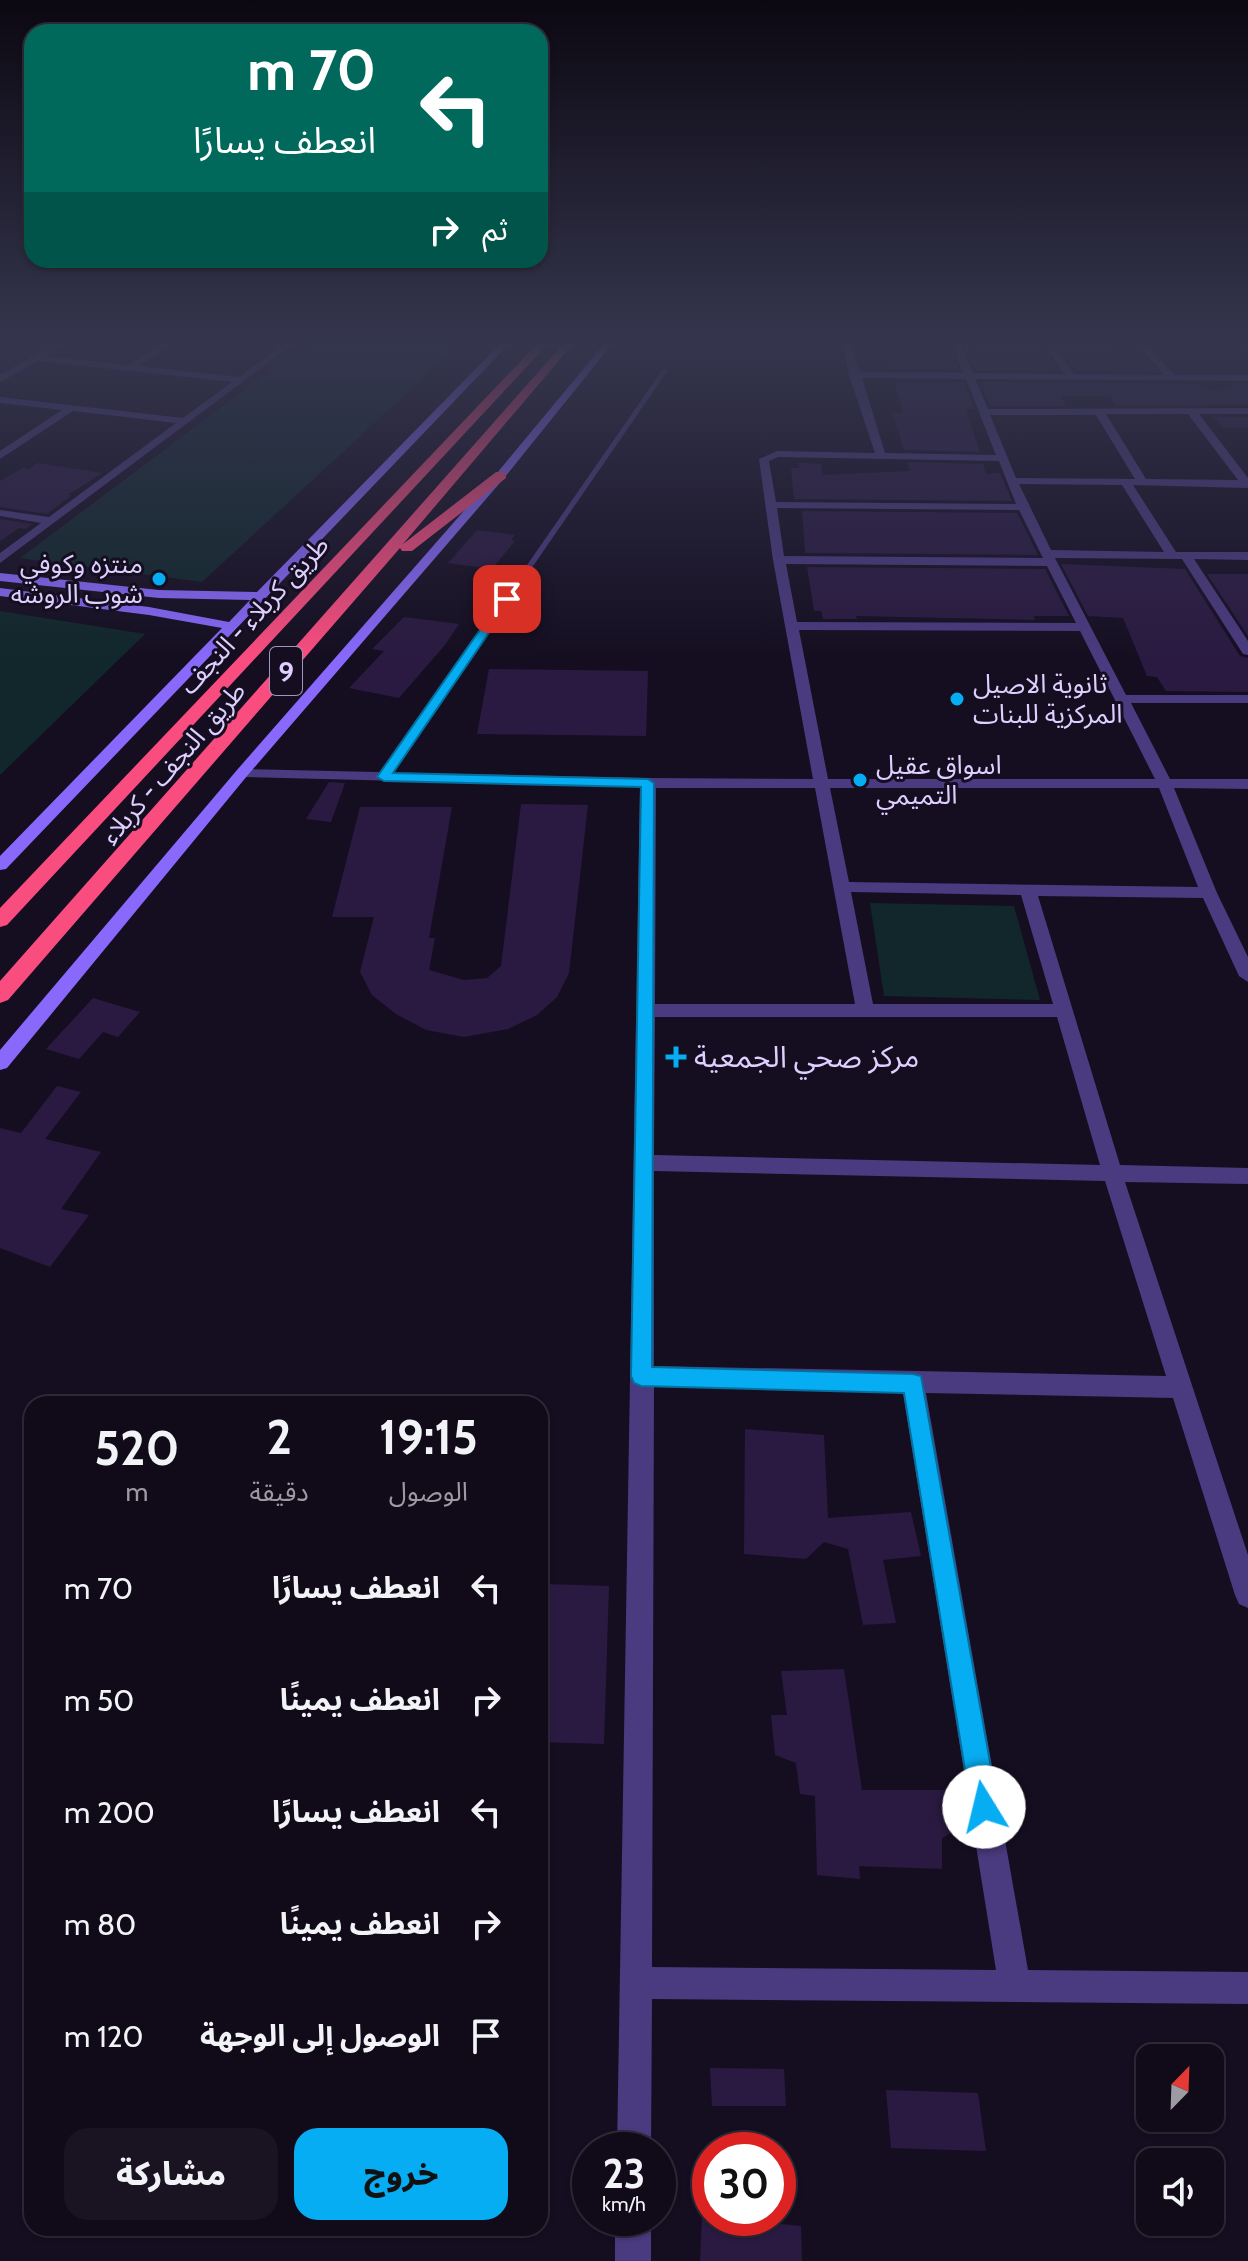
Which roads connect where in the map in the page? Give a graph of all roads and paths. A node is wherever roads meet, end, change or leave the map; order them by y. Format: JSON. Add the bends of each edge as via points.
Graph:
{"nodes":[{"id":1,"x":147,"y":450,"type":"edge"},
{"id":2,"x":403,"y":450,"type":"edge"},
{"id":3,"x":444,"y":450,"type":"edge"},
{"id":4,"x":477,"y":450,"type":"edge"},
{"id":5,"x":522,"y":450,"type":"edge"},
{"id":6,"x":610,"y":450,"type":"edge"},
{"id":7,"x":879,"y":450,"type":"edge"},
{"id":8,"x":997,"y":450,"type":"edge"},
{"id":9,"x":1122,"y":450,"type":"edge"},
{"id":10,"x":1221,"y":450,"type":"edge"},
{"id":11,"x":881,"y":456,"type":"junction"},
{"id":12,"x":1001,"y":458,"type":"junction"},
{"id":13,"x":501,"y":475,"type":"junction"},
{"id":14,"x":1011,"y":481,"type":"junction"},
{"id":15,"x":1125,"y":482,"type":"junction"},
{"id":16,"x":1142,"y":482,"type":"junction"},
{"id":17,"x":1247,"y":484,"type":"edge"},
{"id":18,"x":770,"y":505,"type":"junction"},
{"id":19,"x":1023,"y":507,"type":"junction"},
{"id":20,"x":0,"y":513,"type":"edge"},
{"id":21,"x":52,"y":521,"type":"junction"},
{"id":22,"x":1178,"y":555,"type":"junction"},
{"id":23,"x":1248,"y":556,"type":"edge"},
{"id":24,"x":1050,"y":558,"type":"junction"},
{"id":25,"x":0,"y":559,"type":"edge"},
{"id":26,"x":779,"y":560,"type":"junction"},
{"id":27,"x":0,"y":577,"type":"edge"},
{"id":28,"x":364,"y":581,"type":"junction"},
{"id":29,"x":0,"y":592,"type":"edge"},
{"id":30,"x":159,"y":594,"type":"junction"},
{"id":31,"x":261,"y":596,"type":"junction"},
{"id":32,"x":149,"y":611,"type":"junction"},
{"id":33,"x":1227,"y":618,"type":"junction"},
{"id":34,"x":1248,"y":618,"type":"edge"},
{"id":35,"x":232,"y":626,"type":"junction"},
{"id":36,"x":792,"y":626,"type":"junction"},
{"id":37,"x":1087,"y":627,"type":"junction"},
{"id":38,"x":1248,"y":651,"type":"edge"},
{"id":39,"x":1122,"y":699,"type":"junction"},
{"id":40,"x":1248,"y":699,"type":"edge"},
{"id":41,"x":242,"y":773,"type":"junction"},
{"id":42,"x":384,"y":777,"type":"junction"},
{"id":43,"x":648,"y":783,"type":"junction"},
{"id":44,"x":824,"y":783,"type":"junction"},
{"id":45,"x":1165,"y":784,"type":"junction"},
{"id":46,"x":1248,"y":784,"type":"edge"},
{"id":47,"x":0,"y":865,"type":"edge"},
{"id":48,"x":843,"y":887,"type":"junction"},
{"id":49,"x":1028,"y":891,"type":"junction"},
{"id":50,"x":1209,"y":893,"type":"junction"},
{"id":51,"x":0,"y":920,"type":"edge"},
{"id":52,"x":1248,"y":976,"type":"edge"},
{"id":53,"x":0,"y":995,"type":"edge"},
{"id":54,"x":865,"y":1009,"type":"junction"},
{"id":55,"x":647,"y":1010,"type":"junction"},
{"id":56,"x":1066,"y":1011,"type":"junction"},
{"id":57,"x":0,"y":1063,"type":"edge"},
{"id":58,"x":644,"y":1163,"type":"junction"},
{"id":59,"x":1113,"y":1175,"type":"junction"},
{"id":60,"x":1248,"y":1176,"type":"edge"},
{"id":61,"x":641,"y":1376,"type":"junction"},
{"id":62,"x":913,"y":1383,"type":"junction"},
{"id":63,"x":1183,"y":1387,"type":"junction"},
{"id":64,"x":1248,"y":1595,"type":"edge"},
{"id":65,"x":635,"y":1983,"type":"junction"},
{"id":66,"x":1015,"y":1988,"type":"junction"},
{"id":67,"x":1248,"y":1988,"type":"edge"},
{"id":68,"x":634,"y":2132,"type":"edge"},
{"id":69,"x":633,"y":2236,"type":"edge"},
{"id":70,"x":633,"y":2261,"type":"edge"}],
"edges":[{"from":1,"to":21,"type":"street"},
{"from":2,"to":31,"type":"main road"},
{"from":3,"to":51,"type":"highway","name":"طريق کربلاء - النجف","number":"9"},
{"from":4,"to":28,"type":"highway","name":"طريق النجف - کربلاء","number":"9"},
{"from":5,"to":13,"type":"main road"},
{"from":6,"to":42,"type":"lane"},
{"from":7,"to":11,"type":"street"},
{"from":8,"to":12,"type":"street"},
{"from":9,"to":16,"type":"street"},
{"from":10,"to":17,"type":"street"},
{"from":11,"to":12,"type":"street"},
{"from":11,"to":18,"type":"street","via":[[769,456],[764,464]]},
{"from":12,"to":14,"type":"street"},
{"from":13,"to":28,"type":"highway"},
{"from":13,"to":41,"type":"main road"},
{"from":14,"to":15,"type":"street"},
{"from":14,"to":19,"type":"street"},
{"from":15,"to":16,"type":"street"},
{"from":15,"to":22,"type":"street"},
{"from":16,"to":17,"type":"street"},
{"from":18,"to":19,"type":"street"},
{"from":18,"to":26,"type":"street"},
{"from":19,"to":24,"type":"street"},
{"from":20,"to":21,"type":"street"},
{"from":21,"to":25,"type":"street"},
{"from":22,"to":23,"type":"street"},
{"from":22,"to":24,"type":"street"},
{"from":22,"to":33,"type":"street"},
{"from":24,"to":26,"type":"street"},
{"from":24,"to":37,"type":"street"},
{"from":26,"to":36,"type":"street"},
{"from":27,"to":30,"type":"main road"},
{"from":28,"to":53,"type":"highway","name":"طريق النجف - کربلاء","number":"9"},
{"from":29,"to":32,"type":"main road"},
{"from":30,"to":31,"type":"main road"},
{"from":30,"to":32,"type":"main road","via":[[168,600]]},
{"from":31,"to":35,"type":"main road"},
{"from":32,"to":35,"type":"main road"},
{"from":33,"to":34,"type":"street"},
{"from":33,"to":38,"type":"street"},
{"from":35,"to":47,"type":"main road"},
{"from":36,"to":37,"type":"street"},
{"from":36,"to":44,"type":"street"},
{"from":37,"to":39,"type":"street"},
{"from":39,"to":40,"type":"street"},
{"from":39,"to":45,"type":"street"},
{"from":41,"to":42,"type":"street"},
{"from":41,"to":57,"type":"main road"},
{"from":42,"to":43,"type":"street"},
{"from":43,"to":44,"type":"street"},
{"from":43,"to":55,"type":"street"},
{"from":44,"to":45,"type":"street"},
{"from":44,"to":48,"type":"street"},
{"from":45,"to":46,"type":"street"},
{"from":45,"to":50,"type":"street"},
{"from":48,"to":49,"type":"street"},
{"from":48,"to":54,"type":"street"},
{"from":49,"to":50,"type":"street"},
{"from":49,"to":56,"type":"street"},
{"from":50,"to":52,"type":"street"},
{"from":54,"to":55,"type":"street"},
{"from":54,"to":56,"type":"street"},
{"from":55,"to":58,"type":"street"},
{"from":56,"to":59,"type":"street"},
{"from":58,"to":59,"type":"street"},
{"from":58,"to":61,"type":"street"},
{"from":59,"to":60,"type":"street"},
{"from":59,"to":63,"type":"street"},
{"from":61,"to":62,"type":"street"},
{"from":61,"to":65,"type":"street"},
{"from":62,"to":63,"type":"street"},
{"from":62,"to":66,"type":"street"},
{"from":63,"to":64,"type":"street"},
{"from":65,"to":66,"type":"street"},
{"from":65,"to":68,"type":"street"},
{"from":66,"to":67,"type":"street"},
{"from":69,"to":70,"type":"street"}]}
